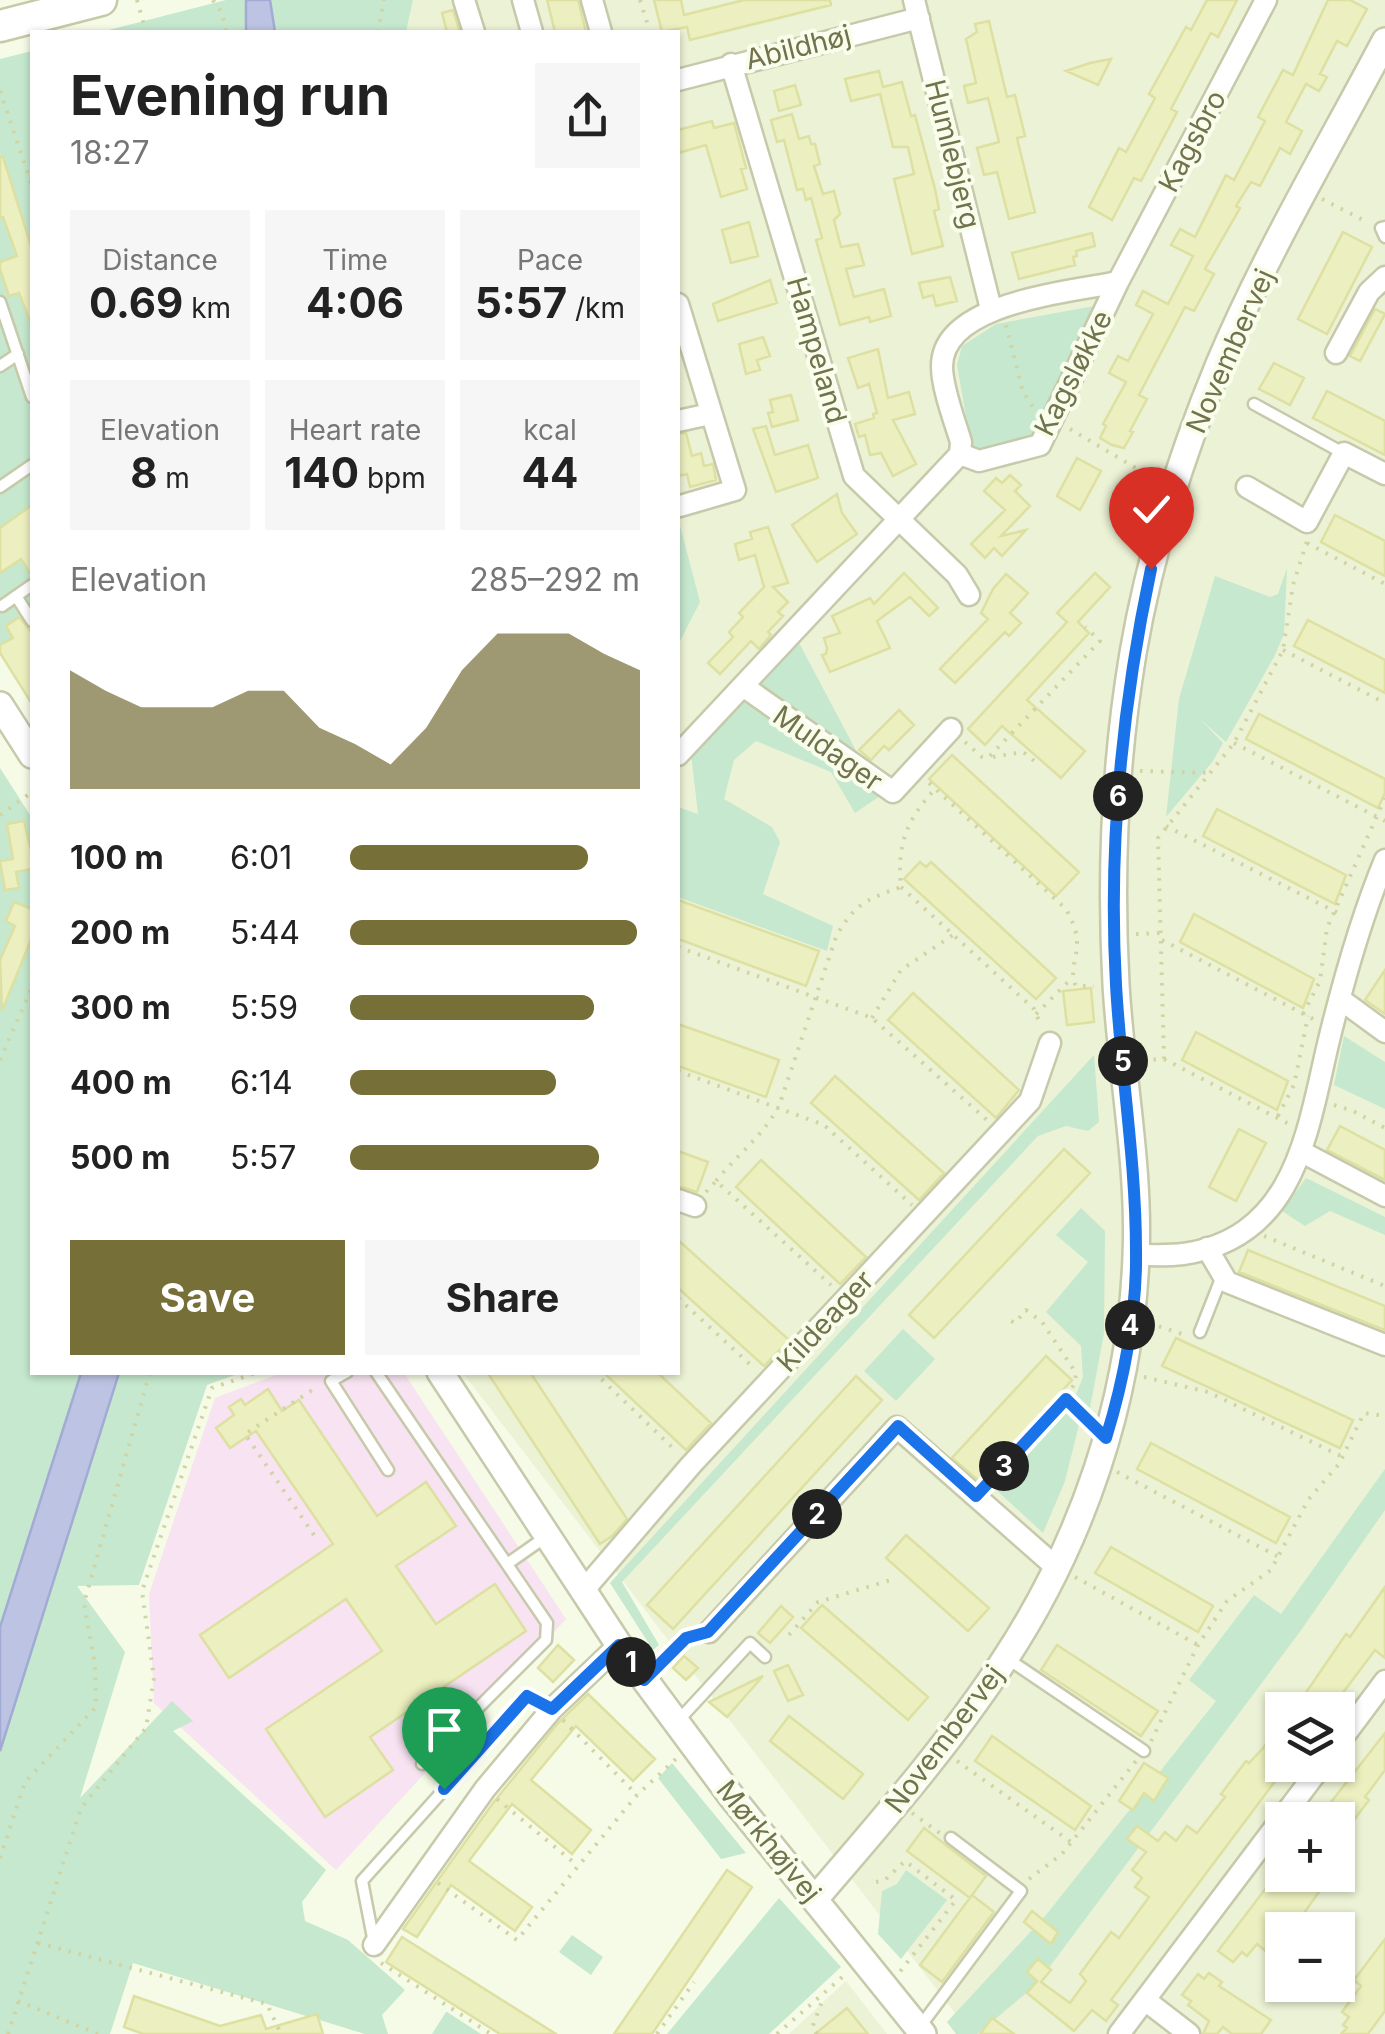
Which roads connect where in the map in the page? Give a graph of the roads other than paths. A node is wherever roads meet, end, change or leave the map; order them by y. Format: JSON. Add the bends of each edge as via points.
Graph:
{"nodes":[{"id":1,"x":101,"y":0,"type":"edge"},
{"id":2,"x":464,"y":0,"type":"edge"},
{"id":3,"x":524,"y":0,"type":"edge"},
{"id":4,"x":592,"y":0,"type":"edge"},
{"id":5,"x":1266,"y":0,"type":"edge"},
{"id":6,"x":919,"y":5,"type":"edge"},
{"id":7,"x":0,"y":26,"type":"edge"},
{"id":8,"x":473,"y":30,"type":"edge"},
{"id":9,"x":532,"y":30,"type":"edge"},
{"id":10,"x":600,"y":30,"type":"edge"},
{"id":11,"x":1385,"y":41,"type":"edge"},
{"id":12,"x":731,"y":64,"type":"junction"},
{"id":13,"x":680,"y":79,"type":"edge"},
{"id":14,"x":1385,"y":227,"type":"edge"},
{"id":15,"x":1385,"y":237,"type":"edge"},
{"id":16,"x":1385,"y":277,"type":"edge"},
{"id":17,"x":1118,"y":282,"type":"junction"},
{"id":18,"x":0,"y":302,"type":"edge"},
{"id":19,"x":992,"y":309,"type":"junction"},
{"id":20,"x":680,"y":311,"type":"edge"},
{"id":21,"x":1336,"y":353,"type":"dead end"},
{"id":22,"x":18,"y":354,"type":"junction"},
{"id":23,"x":0,"y":366,"type":"edge"},
{"id":24,"x":30,"y":391,"type":"edge"},
{"id":25,"x":1254,"y":404,"type":"dead end"},
{"id":26,"x":710,"y":414,"type":"junction"},
{"id":27,"x":680,"y":421,"type":"edge"},
{"id":28,"x":1344,"y":453,"type":"junction"},
{"id":29,"x":960,"y":454,"type":"junction"},
{"id":30,"x":30,"y":466,"type":"edge"},
{"id":31,"x":1385,"y":474,"type":"edge"},
{"id":32,"x":0,"y":487,"type":"edge"},
{"id":33,"x":1247,"y":487,"type":"dead end"},
{"id":34,"x":680,"y":506,"type":"dead end"},
{"id":35,"x":901,"y":521,"type":"junction"},
{"id":36,"x":30,"y":586,"type":"edge"},
{"id":37,"x":969,"y":595,"type":"dead end"},
{"id":38,"x":16,"y":596,"type":"junction"},
{"id":39,"x":2,"y":606,"type":"edge"},
{"id":40,"x":30,"y":618,"type":"edge"},
{"id":41,"x":743,"y":686,"type":"junction"},
{"id":42,"x":0,"y":705,"type":"edge"},
{"id":43,"x":951,"y":729,"type":"road end"},
{"id":44,"x":30,"y":752,"type":"edge"},
{"id":45,"x":680,"y":753,"type":"edge"},
{"id":46,"x":1383,"y":869,"type":"edge"},
{"id":47,"x":1340,"y":999,"type":"junction"},
{"id":48,"x":1385,"y":1032,"type":"edge"},
{"id":49,"x":1050,"y":1044,"type":"road end"},
{"id":50,"x":1304,"y":1143,"type":"junction"},
{"id":51,"x":1385,"y":1196,"type":"edge"},
{"id":52,"x":1207,"y":1248,"type":"junction"},
{"id":53,"x":1136,"y":1255,"type":"junction"},
{"id":54,"x":1223,"y":1275,"type":"junction"},
{"id":55,"x":1200,"y":1332,"type":"road end"},
{"id":56,"x":1385,"y":1345,"type":"edge"},
{"id":57,"x":341,"y":1375,"type":"edge"},
{"id":58,"x":378,"y":1375,"type":"edge"},
{"id":59,"x":442,"y":1375,"type":"edge"},
{"id":60,"x":388,"y":1470,"type":"dead end"},
{"id":61,"x":547,"y":1536,"type":"junction"},
{"id":62,"x":507,"y":1564,"type":"junction"},
{"id":63,"x":1057,"y":1568,"type":"junction"},
{"id":64,"x":583,"y":1592,"type":"junction"},
{"id":65,"x":708,"y":1632,"type":"road end"},
{"id":66,"x":619,"y":1645,"type":"junction"},
{"id":67,"x":765,"y":1656,"type":"dead end"},
{"id":68,"x":1006,"y":1658,"type":"junction"},
{"id":69,"x":1385,"y":1681,"type":"edge"},
{"id":70,"x":552,"y":1709,"type":"junction"},
{"id":71,"x":1355,"y":1721,"type":"edge"},
{"id":72,"x":684,"y":1733,"type":"junction"},
{"id":73,"x":1144,"y":1751,"type":"road end"},
{"id":74,"x":422,"y":1764,"type":"dead end"},
{"id":75,"x":1309,"y":1782,"type":"edge"},
{"id":76,"x":950,"y":1838,"type":"road end"},
{"id":77,"x":815,"y":1899,"type":"junction"},
{"id":78,"x":374,"y":1945,"type":"joint"},
{"id":79,"x":1144,"y":2000,"type":"junction"},
{"id":80,"x":921,"y":2031,"type":"edge"},
{"id":81,"x":1118,"y":2034,"type":"edge"},
{"id":82,"x":1189,"y":2034,"type":"edge"}],
"edges":[{"from":1,"to":7,"type":"main road"},
{"from":2,"to":8,"type":"street"},
{"from":3,"to":9,"type":"street"},
{"from":4,"to":10,"type":"street"},
{"from":5,"to":17,"type":"street","name":"Kagsbro"},
{"from":6,"to":12,"type":"street","name":"Abildhøj"},
{"from":6,"to":19,"type":"street","name":"Humlebjerg"},
{"from":11,"to":53,"type":"street","name":"Novembervej","via":[[1218,366],[1177,477],[1133,653],[1114,862]]},
{"from":12,"to":13,"type":"street","name":"Abildhøj"},
{"from":12,"to":35,"type":"street","name":"Hampeland","via":[[854,476]]},
{"from":14,"to":15,"type":"lane"},
{"from":16,"to":21,"type":"street","via":[[1369,292]]},
{"from":17,"to":19,"type":"street","name":"Kagsløkke"},
{"from":17,"to":29,"type":"street","name":"Kagsløkke","via":[[1040,445],[979,461]]},
{"from":18,"to":22,"type":"lane"},
{"from":19,"to":29,"type":"street","name":"Kagsløkke","via":[[949,342],[941,366]]},
{"from":20,"to":26,"type":"street"},
{"from":22,"to":23,"type":"lane"},
{"from":22,"to":24,"type":"lane"},
{"from":25,"to":28,"type":"lane"},
{"from":26,"to":27,"type":"street"},
{"from":26,"to":34,"type":"street","via":[[735,490]]},
{"from":28,"to":31,"type":"street"},
{"from":28,"to":33,"type":"street","via":[[1308,522]]},
{"from":29,"to":35,"type":"street"},
{"from":30,"to":32,"type":"lane"},
{"from":35,"to":37,"type":"street","name":"Hampeland","via":[[958,575]]},
{"from":35,"to":41,"type":"street","name":"Muldager"},
{"from":36,"to":38,"type":"lane"},
{"from":38,"to":39,"type":"lane"},
{"from":38,"to":40,"type":"lane"},
{"from":41,"to":43,"type":"street","name":"Muldager","via":[[893,792]]},
{"from":41,"to":45,"type":"street","name":"Muldager"},
{"from":42,"to":44,"type":"street"},
{"from":46,"to":47,"type":"street"},
{"from":47,"to":48,"type":"street"},
{"from":47,"to":50,"type":"street"},
{"from":49,"to":64,"type":"street","name":"Kildeager","via":[[1030,1101],[691,1465]]},
{"from":50,"to":51,"type":"street"},
{"from":50,"to":52,"type":"street","via":[[1278,1199],[1246,1228]]},
{"from":52,"to":53,"type":"street"},
{"from":52,"to":54,"type":"street"},
{"from":53,"to":63,"type":"street","name":"Novembervej","via":[[1106,1438]]},
{"from":54,"to":55,"type":"lane"},
{"from":54,"to":56,"type":"street"},
{"from":57,"to":60,"type":"lane","via":[[330,1381]]},
{"from":58,"to":62,"type":"lane"},
{"from":59,"to":61,"type":"street","name":"Mørkhøjvej"},
{"from":61,"to":62,"type":"lane"},
{"from":61,"to":64,"type":"street","name":"Mørkhøjvej"},
{"from":62,"to":74,"type":"lane","via":[[547,1623],[546,1640]]},
{"from":63,"to":65,"type":"street","via":[[898,1426]]},
{"from":63,"to":68,"type":"street","name":"Novembervej"},
{"from":64,"to":66,"type":"street","name":"Mørkhøjvej"},
{"from":66,"to":70,"type":"street"},
{"from":66,"to":72,"type":"street","name":"Mørkhøjvej"},
{"from":67,"to":72,"type":"lane","via":[[750,1643]]},
{"from":68,"to":73,"type":"lane"},
{"from":68,"to":77,"type":"street","name":"Novembervej"},
{"from":69,"to":71,"type":"street"},
{"from":70,"to":78,"type":"street","via":[[485,1789]]},
{"from":70,"to":78,"type":"lane","via":[[527,1696],[362,1881]]},
{"from":72,"to":77,"type":"street","name":"Mørkhøjvej"},
{"from":75,"to":79,"type":"street"},
{"from":76,"to":80,"type":"lane","via":[[1021,1891]]},
{"from":77,"to":80,"type":"street","name":"Mørkhøjvej"},
{"from":79,"to":81,"type":"street"},
{"from":79,"to":82,"type":"street"}]}
